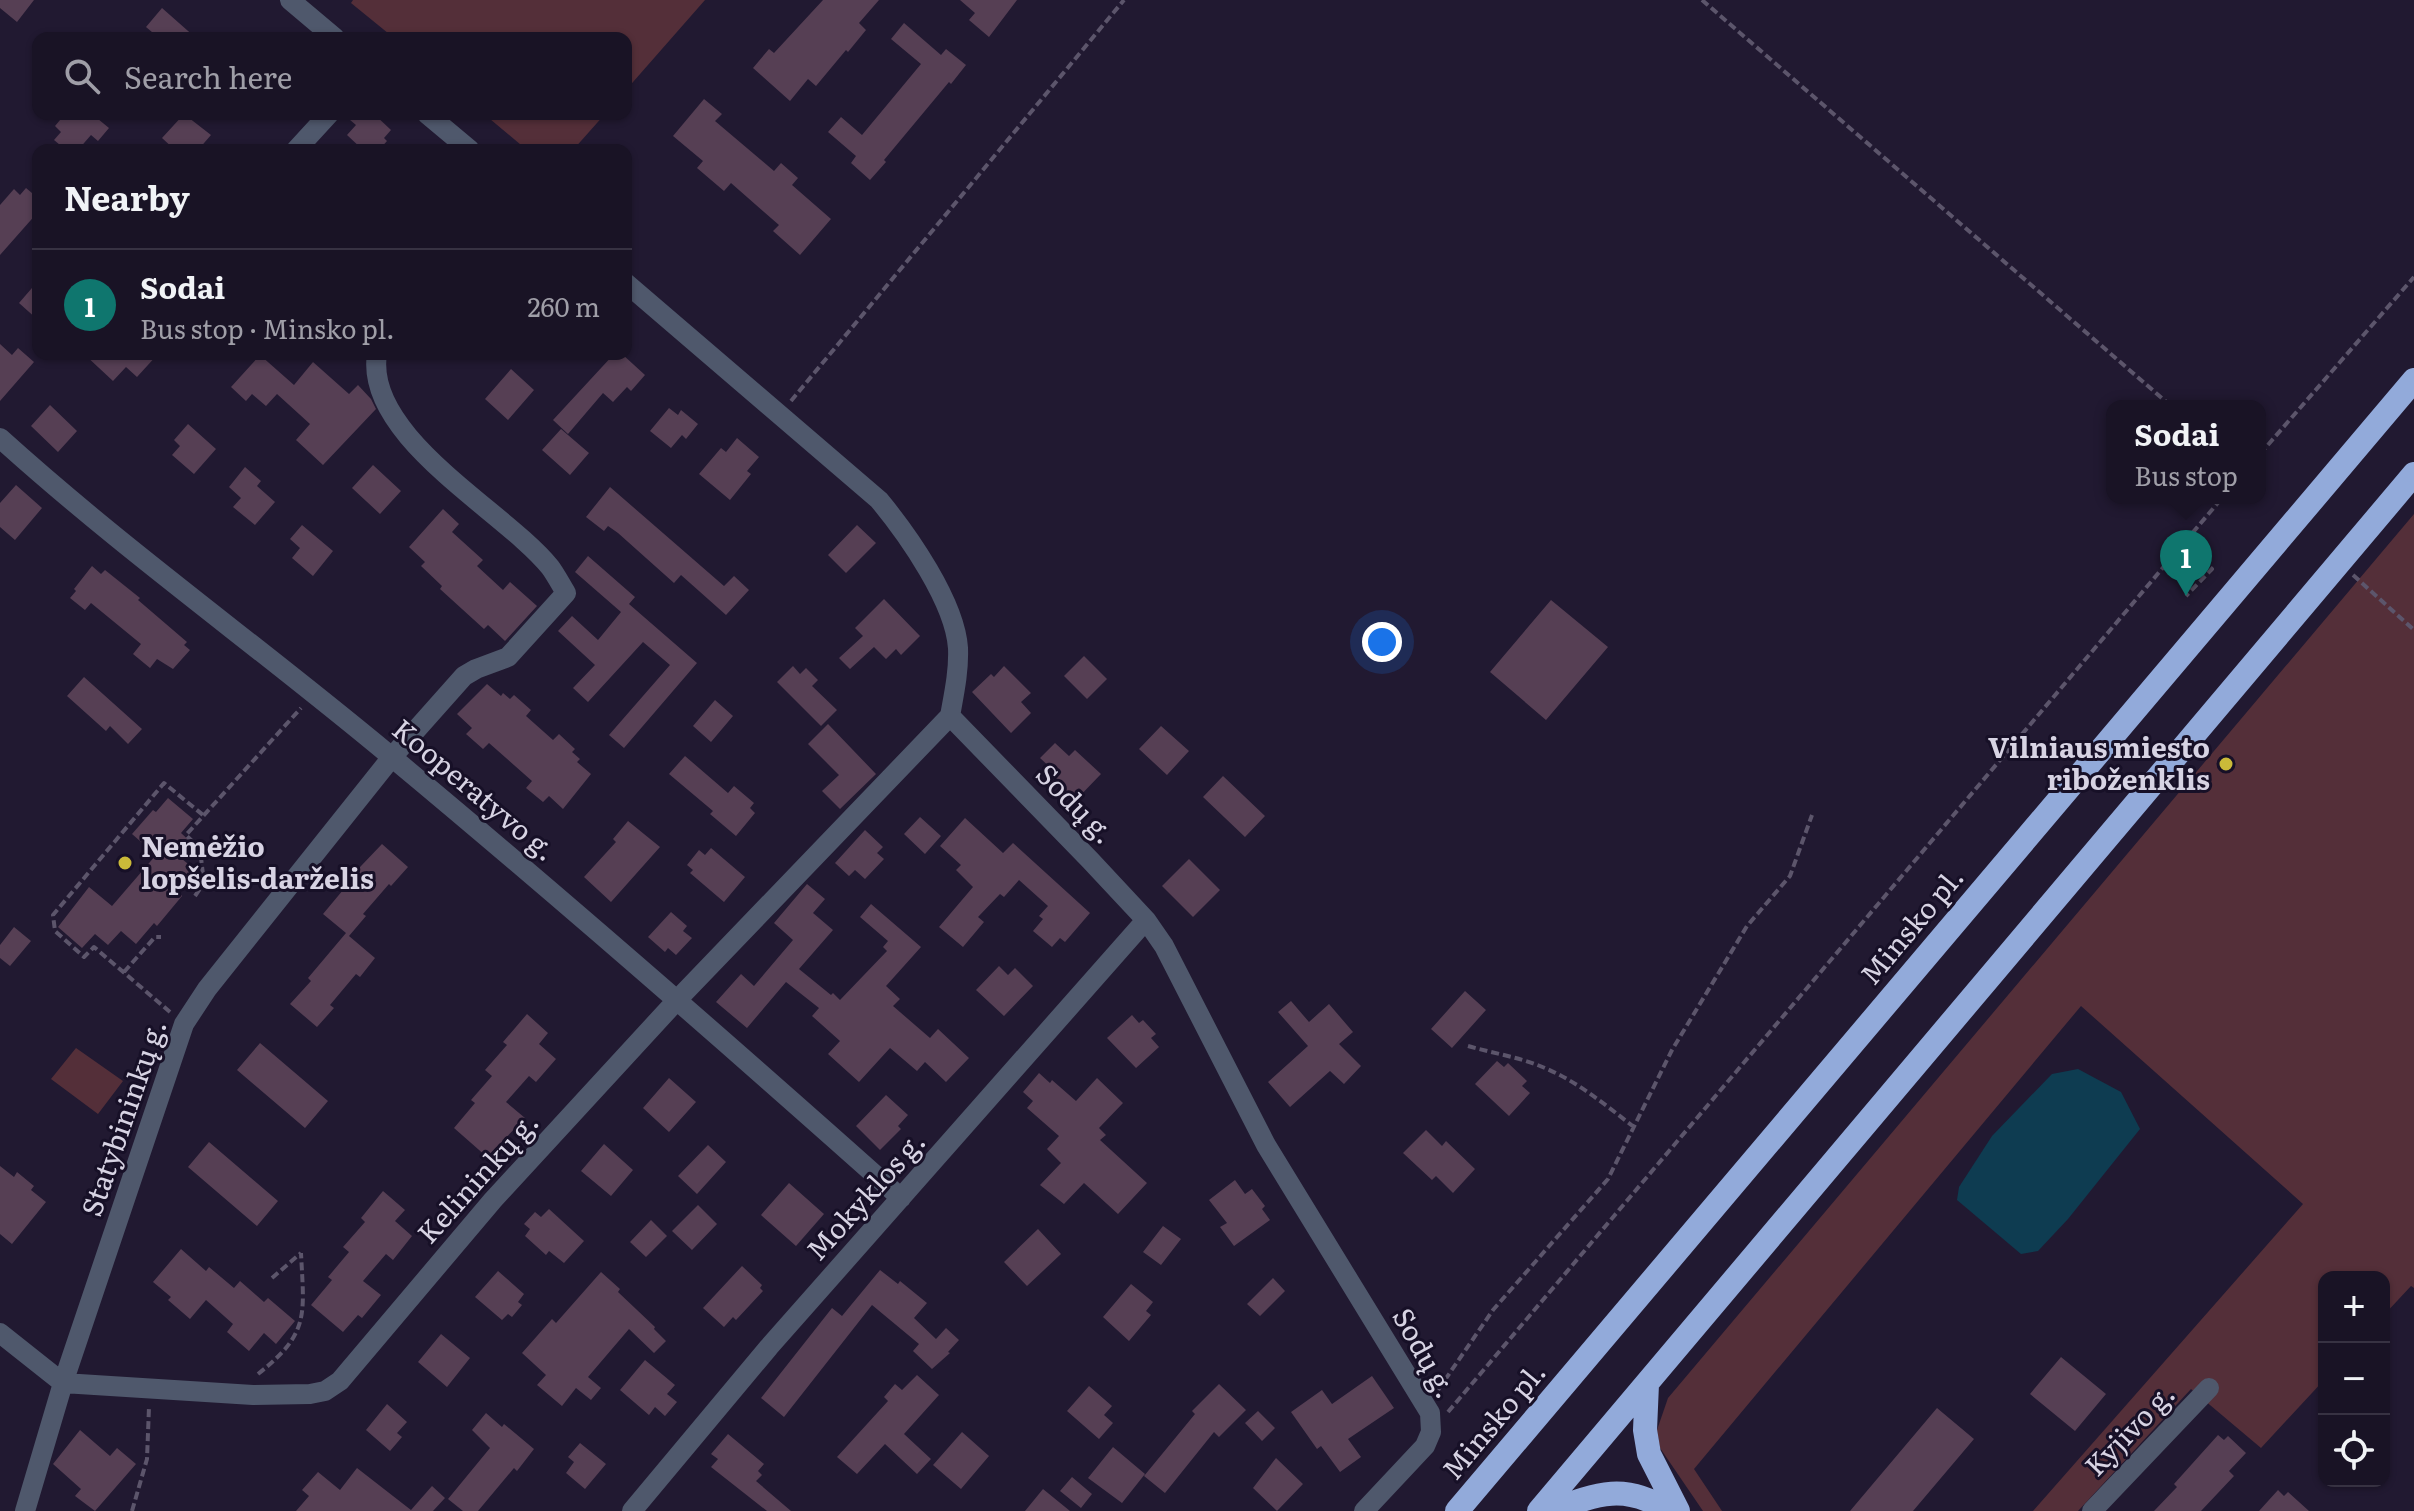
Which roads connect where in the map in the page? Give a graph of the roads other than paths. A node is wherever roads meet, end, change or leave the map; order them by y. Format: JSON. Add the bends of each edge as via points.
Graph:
{"nodes":[{"id":1,"x":290,"y":0,"type":"edge"},
{"id":2,"x":328,"y":32,"type":"edge"},
{"id":3,"x":324,"y":120,"type":"edge"},
{"id":4,"x":434,"y":120,"type":"edge"},
{"id":5,"x":302,"y":144,"type":"edge"},
{"id":6,"x":463,"y":144,"type":"edge"},
{"id":7,"x":632,"y":288,"type":"edge"},
{"id":8,"x":377,"y":360,"type":"edge"},
{"id":9,"x":2414,"y":380,"type":"edge"},
{"id":10,"x":0,"y":438,"type":"edge"},
{"id":11,"x":2414,"y":474,"type":"edge"},
{"id":12,"x":950,"y":716,"type":"junction"},
{"id":13,"x":392,"y":757,"type":"junction"},
{"id":14,"x":1146,"y":920,"type":"junction"},
{"id":15,"x":678,"y":999,"type":"junction"},
{"id":16,"x":901,"y":1198,"type":"junction"},
{"id":17,"x":0,"y":1333,"type":"edge"},
{"id":18,"x":63,"y":1383,"type":"junction"},
{"id":19,"x":1647,"y":1384,"type":"junction"},
{"id":20,"x":2209,"y":1388,"type":"dead end"},
{"id":21,"x":25,"y":1511,"type":"edge"},
{"id":22,"x":632,"y":1511,"type":"edge"},
{"id":23,"x":1364,"y":1511,"type":"edge"},
{"id":24,"x":1457,"y":1511,"type":"edge"},
{"id":25,"x":1539,"y":1511,"type":"edge"},
{"id":26,"x":1551,"y":1511,"type":"edge"},
{"id":27,"x":1668,"y":1511,"type":"edge"},
{"id":28,"x":1678,"y":1511,"type":"edge"},
{"id":29,"x":2092,"y":1511,"type":"edge"}],
"edges":[{"from":1,"to":2,"type":"street"},
{"from":3,"to":5,"type":"street"},
{"from":4,"to":6,"type":"street"},
{"from":7,"to":12,"type":"street","via":[[879,500],[901,526],[950,615],[958,646]]},
{"from":8,"to":13,"type":"street","name":"Statybininkų g.","via":[[382,393],[411,439],[550,567],[566,593],[508,657],[464,676]]},
{"from":9,"to":24,"type":"highway","name":"Minsko pl."},
{"from":10,"to":13,"type":"street","name":"Kooperatyvo g.","via":[[68,499]]},
{"from":11,"to":19,"type":"highway"},
{"from":12,"to":14,"type":"street","name":"Sodų g."},
{"from":12,"to":15,"type":"street","name":"Kelininkų g."},
{"from":13,"to":15,"type":"street","name":"Kooperatyvo g."},
{"from":13,"to":18,"type":"street","name":"Statybininkų g.","via":[[184,1024]]},
{"from":14,"to":16,"type":"street","name":"Mokyklos g."},
{"from":14,"to":23,"type":"street","name":"Sodų g.","via":[[1266,1145],[1430,1413],[1425,1446]]},
{"from":15,"to":16,"type":"street","name":"Kooperatyvo g."},
{"from":15,"to":18,"type":"street","name":"Kelininkų g.","via":[[493,1200],[340,1381],[325,1391],[244,1395]]},
{"from":16,"to":22,"type":"street","name":"Mokyklos g."},
{"from":17,"to":18,"type":"street"},
{"from":18,"to":21,"type":"street"},
{"from":19,"to":25,"type":"highway"},
{"from":19,"to":28,"type":"highway","via":[[1649,1454]]},
{"from":20,"to":29,"type":"street","name":"Kyjivo g."},
{"from":26,"to":27,"type":"highway","via":[[1596,1494],[1618,1492],[1650,1499]]}]}
